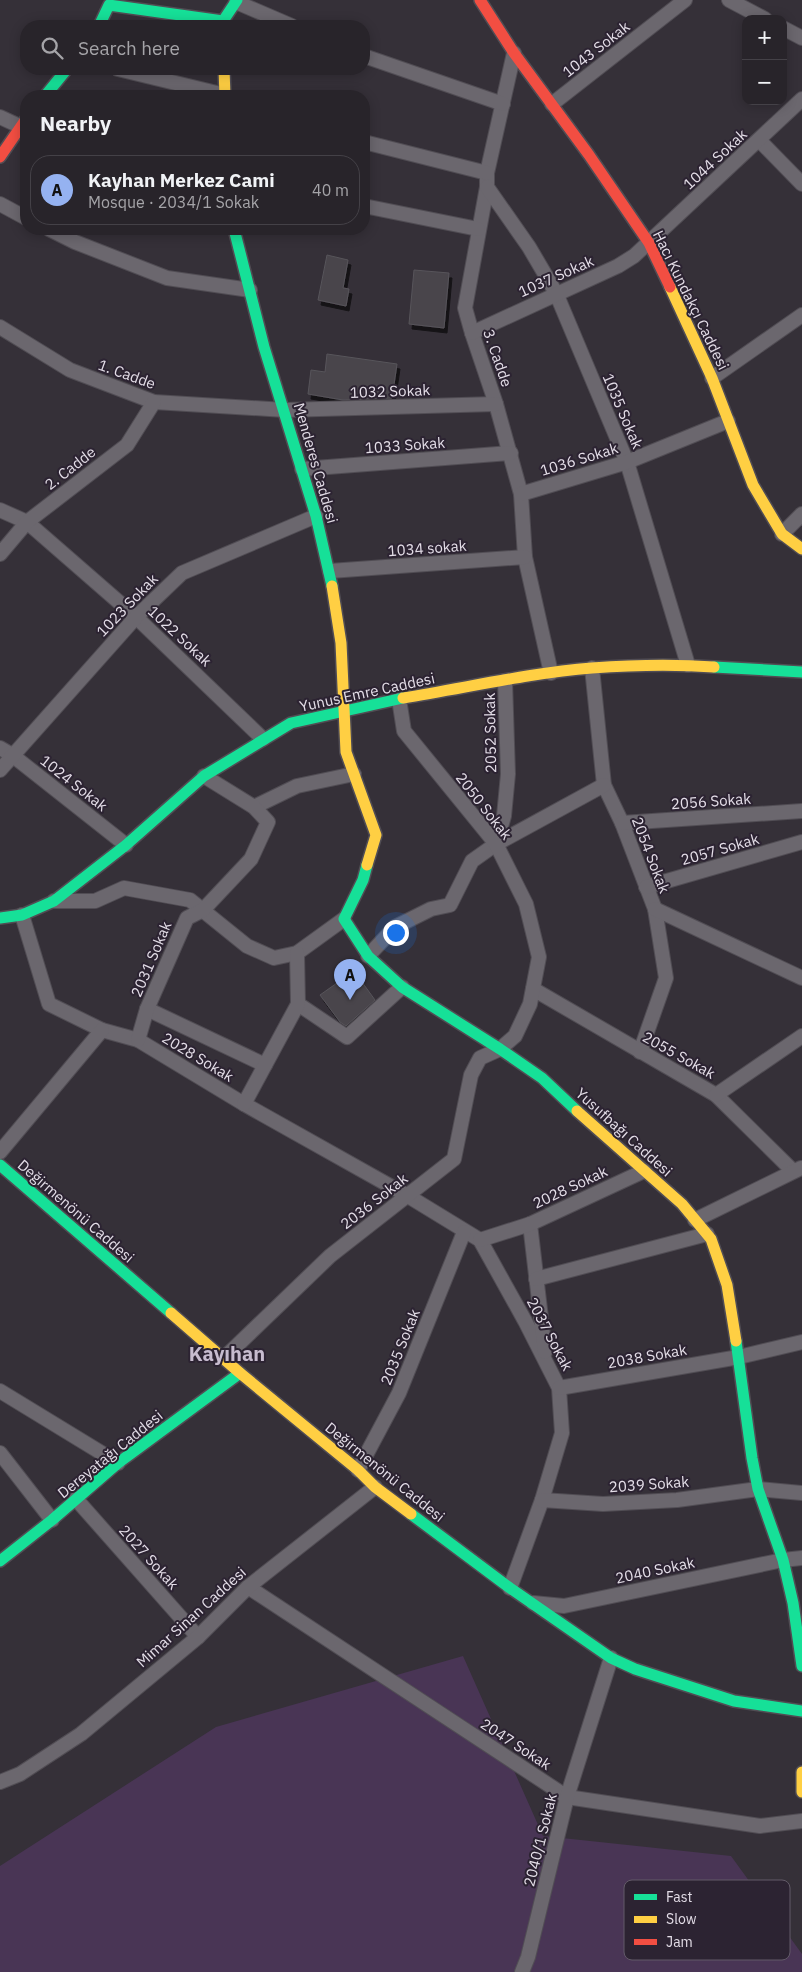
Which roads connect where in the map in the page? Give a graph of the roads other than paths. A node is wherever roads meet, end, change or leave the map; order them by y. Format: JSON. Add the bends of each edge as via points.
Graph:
{"nodes":[{"id":1,"x":685,"y":0,"type":"edge"},
{"id":2,"x":729,"y":0,"type":"edge"},
{"id":3,"x":237,"y":1,"type":"edge"},
{"id":4,"x":481,"y":1,"type":"edge"},
{"id":5,"x":109,"y":2,"type":"edge"},
{"id":6,"x":757,"y":15,"type":"edge"},
{"id":7,"x":102,"y":20,"type":"edge"},
{"id":8,"x":202,"y":20,"type":"edge"},
{"id":9,"x":225,"y":20,"type":"edge"},
{"id":10,"x":279,"y":20,"type":"edge"},
{"id":11,"x":787,"y":30,"type":"edge"},
{"id":12,"x":802,"y":38,"type":"edge"},
{"id":13,"x":514,"y":53,"type":"junction"},
{"id":14,"x":370,"y":58,"type":"edge"},
{"id":15,"x":62,"y":75,"type":"edge"},
{"id":16,"x":142,"y":75,"type":"edge"},
{"id":17,"x":224,"y":75,"type":"edge"},
{"id":18,"x":50,"y":90,"type":"edge"},
{"id":19,"x":200,"y":90,"type":"edge"},
{"id":20,"x":224,"y":90,"type":"edge"},
{"id":21,"x":802,"y":99,"type":"edge"},
{"id":22,"x":503,"y":104,"type":"junction"},
{"id":23,"x":552,"y":104,"type":"junction"},
{"id":24,"x":0,"y":117,"type":"edge"},
{"id":25,"x":20,"y":124,"type":"edge"},
{"id":26,"x":20,"y":130,"type":"edge"},
{"id":27,"x":759,"y":140,"type":"junction"},
{"id":28,"x":370,"y":144,"type":"edge"},
{"id":29,"x":0,"y":157,"type":"edge"},
{"id":30,"x":487,"y":180,"type":"junction"},
{"id":31,"x":802,"y":184,"type":"edge"},
{"id":32,"x":0,"y":204,"type":"edge"},
{"id":33,"x":370,"y":207,"type":"edge"},
{"id":34,"x":20,"y":215,"type":"edge"},
{"id":35,"x":478,"y":229,"type":"junction"},
{"id":36,"x":61,"y":235,"type":"edge"},
{"id":37,"x":236,"y":235,"type":"edge"},
{"id":38,"x":649,"y":244,"type":"junction"},
{"id":39,"x":250,"y":290,"type":"junction"},
{"id":40,"x":556,"y":293,"type":"junction"},
{"id":41,"x":802,"y":314,"type":"edge"},
{"id":42,"x":0,"y":327,"type":"edge"},
{"id":43,"x":472,"y":333,"type":"junction"},
{"id":44,"x":712,"y":378,"type":"junction"},
{"id":45,"x":154,"y":402,"type":"junction"},
{"id":46,"x":496,"y":404,"type":"junction"},
{"id":47,"x":285,"y":410,"type":"junction"},
{"id":48,"x":728,"y":421,"type":"junction"},
{"id":49,"x":510,"y":453,"type":"junction"},
{"id":50,"x":626,"y":462,"type":"junction"},
{"id":51,"x":302,"y":469,"type":"junction"},
{"id":52,"x":521,"y":494,"type":"junction"},
{"id":53,"x":0,"y":510,"type":"edge"},
{"id":54,"x":802,"y":514,"type":"edge"},
{"id":55,"x":316,"y":516,"type":"junction"},
{"id":56,"x":27,"y":522,"type":"junction"},
{"id":57,"x":782,"y":534,"type":"junction"},
{"id":58,"x":802,"y":549,"type":"edge"},
{"id":59,"x":0,"y":554,"type":"edge"},
{"id":60,"x":526,"y":557,"type":"junction"},
{"id":61,"x":330,"y":571,"type":"junction"},
{"id":62,"x":136,"y":617,"type":"junction"},
{"id":63,"x":688,"y":665,"type":"junction"},
{"id":64,"x":592,"y":668,"type":"junction"},
{"id":65,"x":802,"y":672,"type":"edge"},
{"id":66,"x":551,"y":673,"type":"junction"},
{"id":67,"x":505,"y":681,"type":"junction"},
{"id":68,"x":399,"y":699,"type":"junction"},
{"id":69,"x":345,"y":711,"type":"junction"},
{"id":70,"x":262,"y":739,"type":"junction"},
{"id":71,"x":6,"y":752,"type":"edge"},
{"id":72,"x":0,"y":770,"type":"edge"},
{"id":73,"x":354,"y":774,"type":"junction"},
{"id":74,"x":204,"y":776,"type":"junction"},
{"id":75,"x":604,"y":785,"type":"junction"},
{"id":76,"x":254,"y":807,"type":"junction"},
{"id":77,"x":802,"y":811,"type":"edge"},
{"id":78,"x":622,"y":823,"type":"junction"},
{"id":79,"x":802,"y":842,"type":"edge"},
{"id":80,"x":126,"y":844,"type":"junction"},
{"id":81,"x":496,"y":844,"type":"junction"},
{"id":82,"x":646,"y":887,"type":"junction"},
{"id":83,"x":54,"y":901,"type":"junction"},
{"id":84,"x":655,"y":909,"type":"junction"},
{"id":85,"x":203,"y":910,"type":"junction"},
{"id":86,"x":22,"y":915,"type":"junction"},
{"id":87,"x":0,"y":918,"type":"edge"},
{"id":88,"x":344,"y":919,"type":"junction"},
{"id":89,"x":297,"y":953,"type":"junction"},
{"id":90,"x":368,"y":956,"type":"junction"},
{"id":91,"x":802,"y":978,"type":"edge"},
{"id":92,"x":402,"y":987,"type":"junction"},
{"id":93,"x":533,"y":989,"type":"junction"},
{"id":94,"x":298,"y":1004,"type":"junction"},
{"id":95,"x":147,"y":1009,"type":"junction"},
{"id":96,"x":102,"y":1030,"type":"junction"},
{"id":97,"x":802,"y":1036,"type":"edge"},
{"id":98,"x":138,"y":1040,"type":"junction"},
{"id":99,"x":500,"y":1049,"type":"junction"},
{"id":100,"x":640,"y":1052,"type":"junction"},
{"id":101,"x":265,"y":1065,"type":"junction"},
{"id":102,"x":716,"y":1095,"type":"junction"},
{"id":103,"x":244,"y":1104,"type":"junction"},
{"id":104,"x":0,"y":1152,"type":"edge"},
{"id":105,"x":0,"y":1165,"type":"edge"},
{"id":106,"x":798,"y":1169,"type":"edge"},
{"id":107,"x":644,"y":1171,"type":"junction"},
{"id":108,"x":408,"y":1196,"type":"junction"},
{"id":109,"x":695,"y":1220,"type":"junction"},
{"id":110,"x":530,"y":1224,"type":"junction"},
{"id":111,"x":464,"y":1232,"type":"junction"},
{"id":112,"x":707,"y":1234,"type":"junction"},
{"id":113,"x":480,"y":1240,"type":"junction"},
{"id":114,"x":536,"y":1279,"type":"junction"},
{"id":115,"x":802,"y":1342,"type":"edge"},
{"id":116,"x":739,"y":1357,"type":"junction"},
{"id":117,"x":224,"y":1358,"type":"junction"},
{"id":118,"x":546,"y":1360,"type":"junction"},
{"id":119,"x":240,"y":1373,"type":"junction"},
{"id":120,"x":559,"y":1388,"type":"junction"},
{"id":121,"x":0,"y":1391,"type":"edge"},
{"id":122,"x":0,"y":1453,"type":"edge"},
{"id":123,"x":118,"y":1463,"type":"junction"},
{"id":124,"x":358,"y":1470,"type":"junction"},
{"id":125,"x":375,"y":1487,"type":"junction"},
{"id":126,"x":758,"y":1489,"type":"junction"},
{"id":127,"x":802,"y":1493,"type":"edge"},
{"id":128,"x":76,"y":1499,"type":"junction"},
{"id":129,"x":542,"y":1500,"type":"junction"},
{"id":130,"x":52,"y":1520,"type":"junction"},
{"id":131,"x":802,"y":1558,"type":"edge"},
{"id":132,"x":783,"y":1560,"type":"junction"},
{"id":133,"x":0,"y":1561,"type":"edge"},
{"id":134,"x":248,"y":1587,"type":"junction"},
{"id":135,"x":510,"y":1588,"type":"junction"},
{"id":136,"x":532,"y":1603,"type":"junction"},
{"id":137,"x":198,"y":1637,"type":"junction"},
{"id":138,"x":611,"y":1658,"type":"junction"},
{"id":139,"x":802,"y":1666,"type":"edge"},
{"id":140,"x":802,"y":1711,"type":"edge"},
{"id":141,"x":802,"y":1772,"type":"edge"},
{"id":142,"x":0,"y":1782,"type":"edge"},
{"id":143,"x":802,"y":1792,"type":"edge"},
{"id":144,"x":567,"y":1798,"type":"junction"},
{"id":145,"x":802,"y":1821,"type":"edge"},
{"id":146,"x":522,"y":1972,"type":"edge"}],
"edges":[{"from":1,"to":23,"type":"street","name":"1043 Sokak"},
{"from":2,"to":6,"type":"street"},
{"from":3,"to":9,"type":"street"},
{"from":3,"to":10,"type":"street"},
{"from":4,"to":13,"type":"street","name":"Hacı Kundakçı Caddesi"},
{"from":5,"to":7,"type":"street"},
{"from":5,"to":8,"type":"street"},
{"from":11,"to":12,"type":"street"},
{"from":13,"to":22,"type":"street","name":"3. Cadde"},
{"from":13,"to":23,"type":"street","name":"Hacı Kundakçı Caddesi"},
{"from":14,"to":22,"type":"street"},
{"from":15,"to":18,"type":"street"},
{"from":16,"to":19,"type":"street"},
{"from":17,"to":20,"type":"street"},
{"from":21,"to":27,"type":"street","name":"1044 Sokak"},
{"from":22,"to":30,"type":"street","name":"3. Cadde"},
{"from":23,"to":38,"type":"street","name":"Hacı Kundakçı Caddesi"},
{"from":24,"to":25,"type":"street"},
{"from":26,"to":29,"type":"street"},
{"from":27,"to":31,"type":"street"},
{"from":27,"to":38,"type":"street","name":"1044 Sokak"},
{"from":28,"to":30,"type":"street"},
{"from":30,"to":35,"type":"street","name":"3. Cadde"},
{"from":30,"to":40,"type":"street","name":"1035 Sokak"},
{"from":32,"to":34,"type":"street"},
{"from":33,"to":35,"type":"street"},
{"from":35,"to":43,"type":"street","name":"3. Cadde","via":[[465,308]]},
{"from":36,"to":39,"type":"street","via":[[167,278]]},
{"from":37,"to":39,"type":"street","name":"Menderes Caddesi"},
{"from":38,"to":40,"type":"street","name":"1037 Sokak","via":[[618,266]]},
{"from":38,"to":44,"type":"street","name":"Hacı Kundakçı Caddesi"},
{"from":39,"to":47,"type":"street","name":"Menderes Caddesi","via":[[264,347]]},
{"from":40,"to":43,"type":"street","name":"1037 Sokak"},
{"from":40,"to":50,"type":"street","name":"1035 Sokak"},
{"from":41,"to":44,"type":"street"},
{"from":42,"to":45,"type":"street","name":"1. Cadde","via":[[70,370]]},
{"from":43,"to":46,"type":"street","name":"3. Cadde"},
{"from":44,"to":48,"type":"street","name":"Hacı Kundakçı Caddesi"},
{"from":45,"to":47,"type":"street","name":"1. Cadde"},
{"from":45,"to":56,"type":"street","name":"2. Cadde","via":[[127,445]]},
{"from":46,"to":47,"type":"street","name":"1032 Sokak"},
{"from":46,"to":49,"type":"street","name":"3. Cadde"},
{"from":47,"to":51,"type":"street","name":"Menderes Caddesi"},
{"from":48,"to":50,"type":"street","name":"1036 Sokak"},
{"from":48,"to":57,"type":"street","name":"Hacı Kundakçı Caddesi","via":[[753,486]]},
{"from":49,"to":51,"type":"street","name":"1033 Sokak"},
{"from":49,"to":52,"type":"street","name":"3. Cadde"},
{"from":50,"to":52,"type":"street","name":"1036 Sokak"},
{"from":50,"to":63,"type":"street","name":"1035 Sokak"},
{"from":51,"to":55,"type":"street","name":"Menderes Caddesi"},
{"from":52,"to":60,"type":"street","name":"3. Cadde"},
{"from":53,"to":56,"type":"street","name":"1022 Sokak"},
{"from":54,"to":57,"type":"street"},
{"from":55,"to":61,"type":"street","name":"Menderes Caddesi"},
{"from":55,"to":62,"type":"street","name":"1023 Sokak","via":[[182,573]]},
{"from":56,"to":59,"type":"street","name":"2. Cadde"},
{"from":56,"to":62,"type":"street","name":"1022 Sokak"},
{"from":57,"to":58,"type":"street","name":"Hacı Kundakçı Caddesi"},
{"from":60,"to":61,"type":"street","name":"1034 sokak"},
{"from":60,"to":66,"type":"street","name":"3. Cadde"},
{"from":61,"to":69,"type":"street","name":"Menderes Caddesi"},
{"from":62,"to":70,"type":"street","name":"1022 Sokak"},
{"from":62,"to":71,"type":"street","name":"1023 Sokak"},
{"from":63,"to":64,"type":"street","name":"Yunus Emre Caddesi"},
{"from":63,"to":65,"type":"street","name":"Yunus Emre Caddesi"},
{"from":64,"to":66,"type":"street","name":"Yunus Emre Caddesi"},
{"from":64,"to":75,"type":"street","name":"2054 Sokak"},
{"from":66,"to":67,"type":"street","name":"Yunus Emre Caddesi"},
{"from":67,"to":68,"type":"street","name":"Yunus Emre Caddesi"},
{"from":67,"to":81,"type":"street","name":"2052 Sokak","via":[[508,774],[504,816]]},
{"from":68,"to":69,"type":"street","name":"Yunus Emre Caddesi"},
{"from":68,"to":81,"type":"street","name":"2050 Sokak","via":[[404,731]]},
{"from":69,"to":70,"type":"street","name":"Yunus Emre Caddesi","via":[[291,723]]},
{"from":69,"to":73,"type":"street","via":[[346,752]]},
{"from":70,"to":74,"type":"street","name":"Yunus Emre Caddesi"},
{"from":71,"to":72,"type":"street","name":"1023 Sokak"},
{"from":71,"to":80,"type":"street","name":"1024 Sokak"},
{"from":73,"to":76,"type":"street","via":[[297,786]]},
{"from":73,"to":88,"type":"street","via":[[376,835],[363,880]]},
{"from":74,"to":76,"type":"street","name":"2031 Sokak"},
{"from":74,"to":80,"type":"street","name":"Yunus Emre Caddesi"},
{"from":75,"to":78,"type":"street","name":"2054 Sokak"},
{"from":75,"to":81,"type":"street"},
{"from":76,"to":85,"type":"street","name":"2031 Sokak","via":[[268,822],[251,859]]},
{"from":77,"to":78,"type":"street","name":"2056 Sokak"},
{"from":78,"to":82,"type":"street","name":"2054 Sokak"},
{"from":79,"to":82,"type":"street","name":"2057 Sokak"},
{"from":80,"to":83,"type":"street","name":"Yunus Emre Caddesi"},
{"from":81,"to":90,"type":"street","via":[[472,861],[450,905],[431,909],[395,927]]},
{"from":81,"to":93,"type":"street","name":"2050 Sokak","via":[[526,904],[539,957]]},
{"from":82,"to":84,"type":"street","name":"2054 Sokak"},
{"from":83,"to":85,"type":"street","via":[[95,901],[124,888],[190,900]]},
{"from":83,"to":86,"type":"street","name":"Yunus Emre Caddesi"},
{"from":84,"to":91,"type":"street"},
{"from":84,"to":100,"type":"street","name":"2054 Sokak","via":[[666,978]]},
{"from":85,"to":89,"type":"street","via":[[247,946],[274,958]]},
{"from":85,"to":95,"type":"street","name":"2031 Sokak","via":[[187,918]]},
{"from":86,"to":87,"type":"street","name":"Yunus Emre Caddesi"},
{"from":86,"to":96,"type":"street","name":"2028 Sokak","via":[[49,1004]]},
{"from":88,"to":89,"type":"street"},
{"from":88,"to":90,"type":"street","name":"Yusufbağı Caddesi"},
{"from":89,"to":94,"type":"street"},
{"from":90,"to":92,"type":"street","name":"Yusufbağı Caddesi"},
{"from":92,"to":94,"type":"street","via":[[347,1037]]},
{"from":92,"to":99,"type":"street","name":"Yusufbağı Caddesi"},
{"from":93,"to":99,"type":"street","name":"2050 Sokak","via":[[530,1004],[515,1036]]},
{"from":93,"to":100,"type":"street","name":"2055 Sokak"},
{"from":94,"to":101,"type":"street"},
{"from":95,"to":98,"type":"street","name":"2031 Sokak"},
{"from":95,"to":101,"type":"street"},
{"from":96,"to":98,"type":"street","name":"2028 Sokak"},
{"from":96,"to":104,"type":"street"},
{"from":97,"to":102,"type":"street"},
{"from":98,"to":103,"type":"street","name":"2028 Sokak"},
{"from":99,"to":107,"type":"street","name":"Yusufbağı Caddesi","via":[[542,1078]]},
{"from":99,"to":108,"type":"street","name":"2036 Sokak","via":[[480,1058],[471,1075],[454,1159]]},
{"from":100,"to":102,"type":"street","name":"2055 Sokak"},
{"from":101,"to":103,"type":"street"},
{"from":102,"to":106,"type":"street","name":"2055 Sokak"},
{"from":103,"to":108,"type":"street","name":"2028 Sokak"},
{"from":105,"to":117,"type":"street","name":"Değirmenönü Caddesi"},
{"from":106,"to":109,"type":"street"},
{"from":107,"to":109,"type":"street","name":"Yusufbağı Caddesi","via":[[682,1204]]},
{"from":107,"to":110,"type":"street","name":"2028 Sokak"},
{"from":108,"to":111,"type":"street"},
{"from":108,"to":117,"type":"street","name":"2036 Sokak","via":[[330,1256]]},
{"from":109,"to":112,"type":"street","name":"Yusufbağı Caddesi"},
{"from":110,"to":113,"type":"street","name":"2028 Sokak"},
{"from":110,"to":114,"type":"street"},
{"from":111,"to":113,"type":"street"},
{"from":111,"to":124,"type":"street","name":"2035 Sokak","via":[[400,1394]]},
{"from":112,"to":114,"type":"street"},
{"from":112,"to":116,"type":"street","name":"Yusufbağı Caddesi","via":[[727,1285]]},
{"from":113,"to":118,"type":"street","name":"2037 Sokak"},
{"from":114,"to":118,"type":"street"},
{"from":115,"to":116,"type":"street","name":"2038 Sokak"},
{"from":116,"to":120,"type":"street","name":"2038 Sokak"},
{"from":116,"to":126,"type":"street","name":"Yusufbağı Caddesi"},
{"from":117,"to":119,"type":"street","name":"Değirmenönü Caddesi"},
{"from":118,"to":120,"type":"street","name":"2037 Sokak"},
{"from":119,"to":123,"type":"street","name":"Dereyatağı Caddesi"},
{"from":119,"to":124,"type":"street","name":"Değirmenönü Caddesi"},
{"from":120,"to":129,"type":"street","name":"2037 Sokak","via":[[562,1433]]},
{"from":121,"to":123,"type":"street"},
{"from":122,"to":130,"type":"street"},
{"from":123,"to":128,"type":"street","name":"Dereyatağı Caddesi"},
{"from":124,"to":125,"type":"street","name":"Değirmenönü Caddesi"},
{"from":125,"to":134,"type":"street","name":"Mimar Sinan Caddesi"},
{"from":125,"to":135,"type":"street","name":"Değirmenönü Caddesi"},
{"from":126,"to":127,"type":"street","name":"2039 Sokak"},
{"from":126,"to":129,"type":"street","name":"2039 Sokak","via":[[677,1500],[603,1504]]},
{"from":126,"to":132,"type":"street","name":"Yusufbağı Caddesi"},
{"from":128,"to":130,"type":"street","name":"Dereyatağı Caddesi"},
{"from":128,"to":137,"type":"street","name":"2027 Sokak"},
{"from":129,"to":135,"type":"street","name":"2037 Sokak"},
{"from":130,"to":133,"type":"street","name":"Dereyatağı Caddesi"},
{"from":131,"to":132,"type":"street","name":"2040 Sokak"},
{"from":132,"to":136,"type":"street","name":"2040 Sokak","via":[[564,1606]]},
{"from":132,"to":139,"type":"street","name":"Yusufbağı Caddesi"},
{"from":134,"to":137,"type":"street","name":"Mimar Sinan Caddesi"},
{"from":134,"to":144,"type":"street","name":"2047 Sokak"},
{"from":135,"to":136,"type":"street","name":"Değirmenönü Caddesi"},
{"from":136,"to":138,"type":"street","name":"Değirmenönü Caddesi"},
{"from":137,"to":142,"type":"street","name":"Mimar Sinan Caddesi","via":[[80,1734],[20,1774]]},
{"from":138,"to":140,"type":"street","name":"Değirmenönü Caddesi","via":[[734,1701]]},
{"from":138,"to":144,"type":"street","name":"2040/1 Sokak"},
{"from":141,"to":143,"type":"street"},
{"from":144,"to":145,"type":"street","name":"2047 Sokak","via":[[760,1826]]},
{"from":144,"to":146,"type":"street","name":"2040/1 Sokak"}]}
